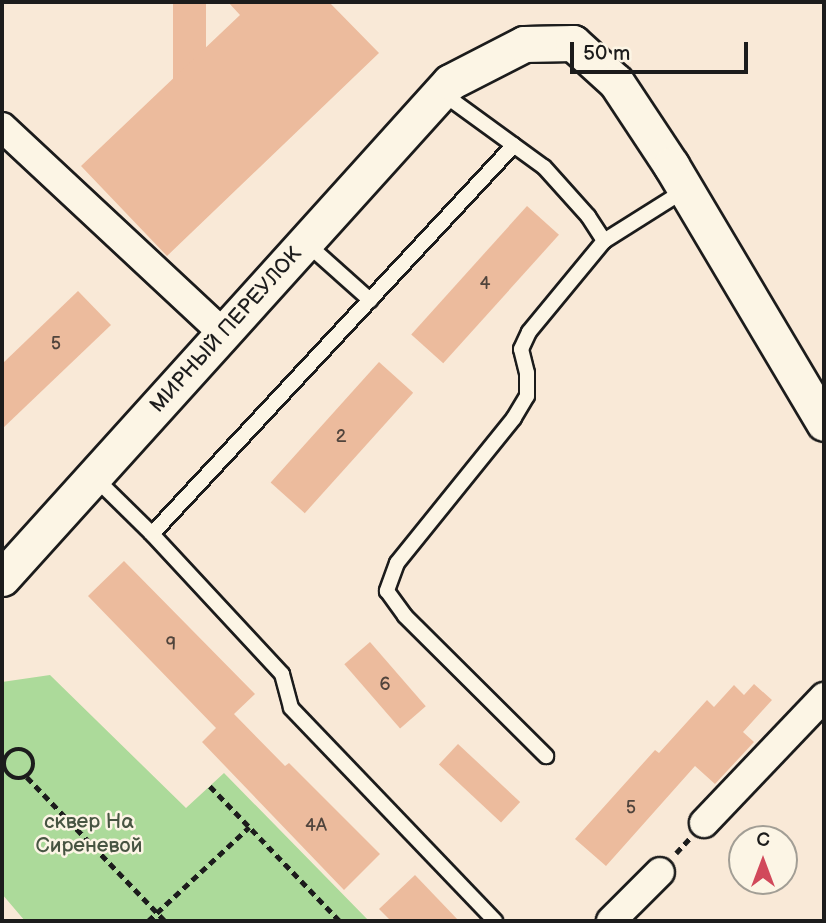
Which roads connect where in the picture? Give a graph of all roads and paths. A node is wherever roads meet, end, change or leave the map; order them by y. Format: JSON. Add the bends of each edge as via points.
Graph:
{"nodes":[{"id":1,"x":445,"y":87,"type":"junction"},
{"id":2,"x":2,"y":127,"type":"edge"},
{"id":3,"x":514,"y":145,"type":"junction"},
{"id":4,"x":685,"y":190,"type":"junction"},
{"id":5,"x":604,"y":241,"type":"junction"},
{"id":6,"x":306,"y":242,"type":"junction"},
{"id":7,"x":370,"y":300,"type":"junction"},
{"id":8,"x":223,"y":333,"type":"junction"},
{"id":9,"x":824,"y":423,"type":"edge"},
{"id":10,"x":93,"y":476,"type":"junction"},
{"id":11,"x":152,"y":534,"type":"junction"},
{"id":12,"x":2,"y":578,"type":"edge"},
{"id":13,"x":824,"y":697,"type":"edge"},
{"id":14,"x":546,"y":756,"type":"dead end"},
{"id":15,"x":27,"y":777,"type":"junction"},
{"id":16,"x":209,"y":786,"type":"dead end"},
{"id":17,"x":704,"y":823,"type":"joint"},
{"id":18,"x":249,"y":827,"type":"junction"},
{"id":19,"x":660,"y":872,"type":"joint"},
{"id":20,"x":157,"y":913,"type":"junction"},
{"id":21,"x":148,"y":921,"type":"edge"},
{"id":22,"x":165,"y":921,"type":"edge"},
{"id":23,"x":340,"y":921,"type":"edge"},
{"id":24,"x":495,"y":921,"type":"edge"},
{"id":25,"x":611,"y":921,"type":"edge"}],
"edges":[{"from":1,"to":3,"type":"lane"},
{"from":1,"to":4,"type":"street","via":[[524,44],[573,43],[616,82]]},
{"from":1,"to":6,"type":"street","name":"МИРНЫЙ ПЕРЕУЛОК"},
{"from":2,"to":8,"type":"street"},
{"from":3,"to":5,"type":"lane","via":[[544,167]]},
{"from":3,"to":7,"type":"lane"},
{"from":4,"to":5,"type":"lane"},
{"from":4,"to":9,"type":"street"},
{"from":5,"to":14,"type":"lane","via":[[528,332],[521,349],[527,396],[514,418],[397,563],[387,591],[405,616]]},
{"from":6,"to":7,"type":"lane"},
{"from":6,"to":8,"type":"street","name":"МИРНЫЙ ПЕРЕУЛОК"},
{"from":7,"to":11,"type":"lane"},
{"from":8,"to":10,"type":"street","name":"МИРНЫЙ ПЕРЕУЛОК"},
{"from":10,"to":11,"type":"lane"},
{"from":10,"to":12,"type":"street","name":"МИРНЫЙ ПЕРЕУЛОК"},
{"from":11,"to":24,"type":"lane","via":[[282,674],[291,708]]},
{"from":13,"to":17,"type":"street"},
{"from":15,"to":15,"type":"path","via":[[19,779],[6,771],[11,750],[27,750],[32,756],[34,764]]},
{"from":15,"to":20,"type":"path"},
{"from":16,"to":18,"type":"path"},
{"from":17,"to":19,"type":"path"},
{"from":18,"to":20,"type":"path"},
{"from":18,"to":23,"type":"path"},
{"from":19,"to":25,"type":"street"},
{"from":20,"to":21,"type":"path"},
{"from":20,"to":22,"type":"path"}]}
